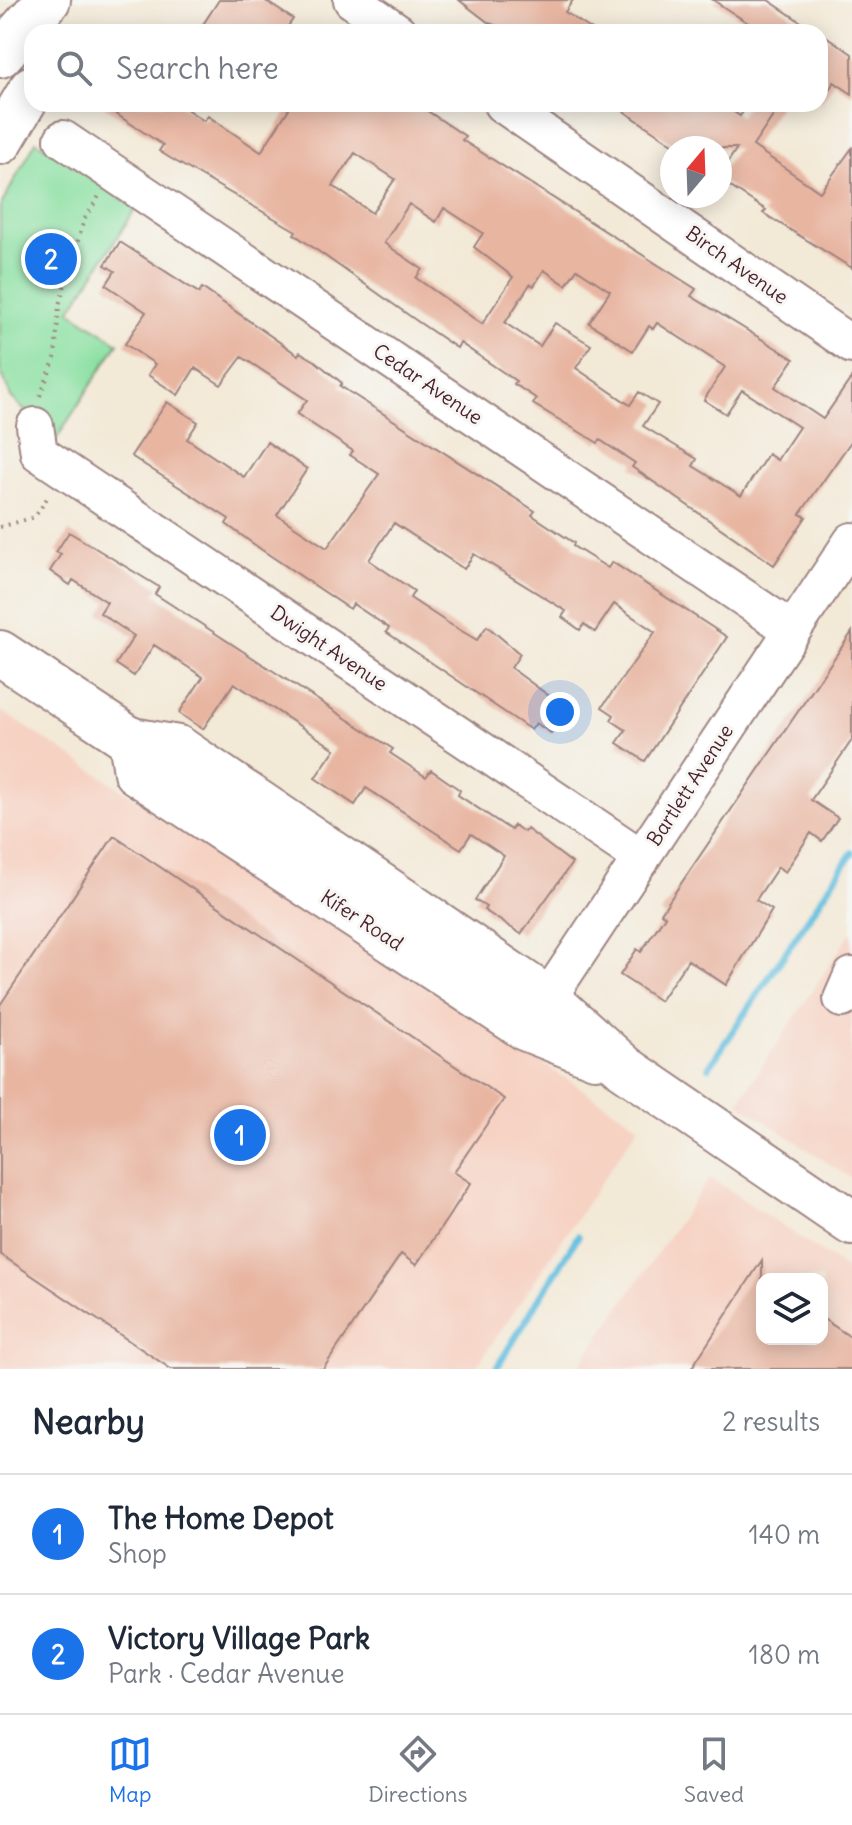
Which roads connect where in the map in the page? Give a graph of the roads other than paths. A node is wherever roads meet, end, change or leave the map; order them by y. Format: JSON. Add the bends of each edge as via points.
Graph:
{"nodes":[{"id":1,"x":48,"y":0,"type":"edge"},
{"id":2,"x":54,"y":0,"type":"edge"},
{"id":3,"x":352,"y":0,"type":"edge"},
{"id":4,"x":27,"y":24,"type":"edge"},
{"id":5,"x":51,"y":24,"type":"edge"},
{"id":6,"x":386,"y":24,"type":"edge"},
{"id":7,"x":24,"y":28,"type":"edge"},
{"id":8,"x":0,"y":55,"type":"edge"},
{"id":9,"x":24,"y":102,"type":"edge"},
{"id":10,"x":514,"y":112,"type":"edge"},
{"id":11,"x":63,"y":139,"type":"dead end"},
{"id":12,"x":0,"y":142,"type":"edge"},
{"id":13,"x":852,"y":345,"type":"edge"},
{"id":14,"x":35,"y":426,"type":"road end"},
{"id":15,"x":852,"y":541,"type":"edge"},
{"id":16,"x":792,"y":630,"type":"junction"},
{"id":17,"x":0,"y":653,"type":"edge"},
{"id":18,"x":642,"y":858,"type":"junction"},
{"id":19,"x":538,"y":1014,"type":"junction"},
{"id":20,"x":852,"y":1223,"type":"edge"}],
"edges":[{"from":1,"to":4,"type":"main road"},
{"from":2,"to":5,"type":"main road"},
{"from":3,"to":6,"type":"street"},
{"from":7,"to":8,"type":"main road"},
{"from":9,"to":12,"type":"main road"},
{"from":10,"to":13,"type":"street","name":"Birch Avenue"},
{"from":11,"to":16,"type":"street","name":"Cedar Avenue"},
{"from":14,"to":18,"type":"street","name":"Dwight Avenue","via":[[39,453]]},
{"from":15,"to":16,"type":"street","name":"Bartlett Avenue"},
{"from":16,"to":18,"type":"street","name":"Bartlett Avenue"},
{"from":17,"to":19,"type":"main road","name":"Kifer Road","via":[[131,740],[178,748]]},
{"from":18,"to":19,"type":"street","name":"Bartlett Avenue"},
{"from":19,"to":20,"type":"main road","name":"Kifer Road"}]}
